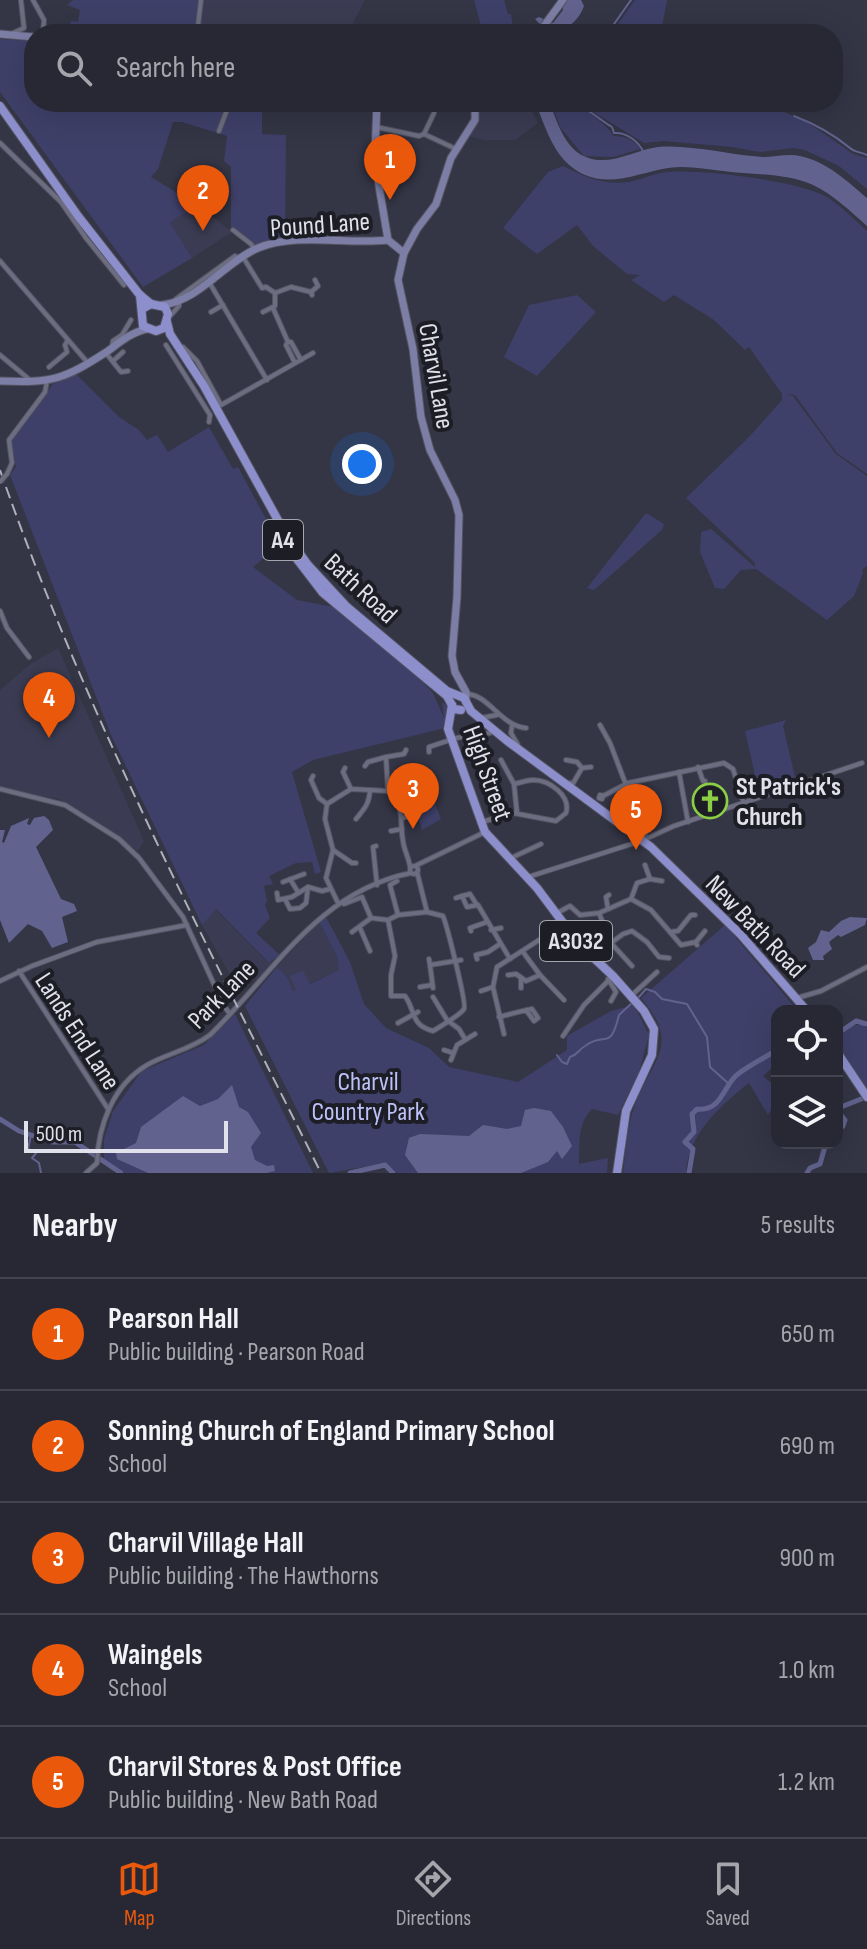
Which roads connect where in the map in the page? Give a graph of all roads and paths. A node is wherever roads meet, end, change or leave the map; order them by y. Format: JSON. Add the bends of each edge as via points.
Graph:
{"nodes":[{"id":1,"x":33,"y":0,"type":"edge"},
{"id":2,"x":201,"y":0,"type":"edge"},
{"id":3,"x":21,"y":1,"type":"edge"},
{"id":4,"x":562,"y":2,"type":"edge"},
{"id":5,"x":44,"y":24,"type":"edge"},
{"id":6,"x":198,"y":24,"type":"edge"},
{"id":7,"x":545,"y":24,"type":"edge"},
{"id":8,"x":4,"y":35,"type":"edge"},
{"id":9,"x":24,"y":36,"type":"edge"},
{"id":10,"x":0,"y":106,"type":"edge"},
{"id":11,"x":226,"y":112,"type":"edge"},
{"id":12,"x":377,"y":112,"type":"edge"},
{"id":13,"x":475,"y":112,"type":"edge"},
{"id":14,"x":434,"y":113,"type":"dead end"},
{"id":15,"x":376,"y":127,"type":"junction"},
{"id":16,"x":219,"y":131,"type":"dead end"},
{"id":17,"x":424,"y":134,"type":"junction"},
{"id":18,"x":0,"y":143,"type":"edge"},
{"id":19,"x":456,"y":149,"type":"junction"},
{"id":20,"x":66,"y":204,"type":"junction"},
{"id":21,"x":233,"y":230,"type":"dead end"},
{"id":22,"x":388,"y":240,"type":"junction"},
{"id":23,"x":255,"y":250,"type":"junction"},
{"id":24,"x":404,"y":253,"type":"junction"},
{"id":25,"x":242,"y":258,"type":"junction"},
{"id":26,"x":0,"y":261,"type":"edge"},
{"id":27,"x":118,"y":278,"type":"junction"},
{"id":28,"x":315,"y":280,"type":"dead end"},
{"id":29,"x":209,"y":282,"type":"junction"},
{"id":30,"x":124,"y":285,"type":"dead end"},
{"id":31,"x":275,"y":293,"type":"junction"},
{"id":32,"x":136,"y":294,"type":"junction"},
{"id":33,"x":179,"y":299,"type":"junction"},
{"id":34,"x":223,"y":305,"type":"junction"},
{"id":35,"x":146,"y":306,"type":"junction"},
{"id":36,"x":273,"y":308,"type":"junction"},
{"id":37,"x":212,"y":309,"type":"dead end"},
{"id":38,"x":263,"y":312,"type":"dead end"},
{"id":39,"x":166,"y":314,"type":"junction"},
{"id":40,"x":139,"y":326,"type":"junction"},
{"id":41,"x":158,"y":331,"type":"junction"},
{"id":42,"x":68,"y":339,"type":"junction"},
{"id":43,"x":166,"y":345,"type":"dead end"},
{"id":44,"x":313,"y":353,"type":"dead end"},
{"id":45,"x":0,"y":355,"type":"edge"},
{"id":46,"x":122,"y":355,"type":"dead end"},
{"id":47,"x":109,"y":356,"type":"junction"},
{"id":48,"x":298,"y":362,"type":"junction"},
{"id":49,"x":88,"y":363,"type":"junction"},
{"id":50,"x":49,"y":367,"type":"dead end"},
{"id":51,"x":128,"y":371,"type":"dead end"},
{"id":52,"x":189,"y":371,"type":"junction"},
{"id":53,"x":267,"y":380,"type":"junction"},
{"id":54,"x":0,"y":381,"type":"edge"},
{"id":55,"x":47,"y":381,"type":"junction"},
{"id":56,"x":32,"y":382,"type":"junction"},
{"id":57,"x":209,"y":422,"type":"dead end"},
{"id":58,"x":0,"y":482,"type":"edge"},
{"id":59,"x":0,"y":611,"type":"edge"},
{"id":60,"x":29,"y":657,"type":"dead end"},
{"id":61,"x":461,"y":701,"type":"junction"},
{"id":62,"x":497,"y":715,"type":"junction"},
{"id":63,"x":480,"y":718,"type":"junction"},
{"id":64,"x":600,"y":725,"type":"dead end"},
{"id":65,"x":512,"y":726,"type":"junction"},
{"id":66,"x":526,"y":728,"type":"dead end"},
{"id":67,"x":487,"y":733,"type":"junction"},
{"id":68,"x":451,"y":740,"type":"junction"},
{"id":69,"x":429,"y":748,"type":"dead end"},
{"id":70,"x":406,"y":754,"type":"dead end"},
{"id":71,"x":386,"y":757,"type":"junction"},
{"id":72,"x":501,"y":760,"type":"dead end"},
{"id":73,"x":566,"y":760,"type":"dead end"},
{"id":74,"x":366,"y":763,"type":"dead end"},
{"id":75,"x":862,"y":763,"type":"dead end"},
{"id":76,"x":591,"y":767,"type":"dead end"},
{"id":77,"x":698,"y":767,"type":"junction"},
{"id":78,"x":582,"y":768,"type":"junction"},
{"id":79,"x":342,"y":770,"type":"dead end"},
{"id":80,"x":679,"y":772,"type":"junction"},
{"id":81,"x":311,"y":777,"type":"dead end"},
{"id":82,"x":703,"y":781,"type":"dead end"},
{"id":83,"x":514,"y":784,"type":"junction"},
{"id":84,"x":626,"y":785,"type":"junction"},
{"id":85,"x":0,"y":789,"type":"edge"},
{"id":86,"x":351,"y":789,"type":"junction"},
{"id":87,"x":370,"y":790,"type":"junction"},
{"id":88,"x":388,"y":791,"type":"junction"},
{"id":89,"x":603,"y":796,"type":"dead end"},
{"id":90,"x":327,"y":804,"type":"junction"},
{"id":91,"x":744,"y":804,"type":"junction"},
{"id":92,"x":517,"y":813,"type":"junction"},
{"id":93,"x":415,"y":815,"type":"dead end"},
{"id":94,"x":355,"y":817,"type":"dead end"},
{"id":95,"x":402,"y":818,"type":"junction"},
{"id":96,"x":688,"y":822,"type":"junction"},
{"id":97,"x":484,"y":827,"type":"junction"},
{"id":98,"x":402,"y":829,"type":"junction"},
{"id":99,"x":391,"y":831,"type":"dead end"},
{"id":100,"x":635,"y":839,"type":"junction"},
{"id":101,"x":537,"y":844,"type":"dead end"},
{"id":102,"x":373,"y":845,"type":"dead end"},
{"id":103,"x":333,"y":850,"type":"junction"},
{"id":104,"x":509,"y":859,"type":"junction"},
{"id":105,"x":354,"y":865,"type":"dead end"},
{"id":106,"x":645,"y":865,"type":"dead end"},
{"id":107,"x":413,"y":869,"type":"junction"},
{"id":108,"x":304,"y":874,"type":"dead end"},
{"id":109,"x":527,"y":878,"type":"junction"},
{"id":110,"x":290,"y":879,"type":"junction"},
{"id":111,"x":650,"y":879,"type":"junction"},
{"id":112,"x":397,"y":881,"type":"dead end"},
{"id":113,"x":662,"y":881,"type":"dead end"},
{"id":114,"x":283,"y":882,"type":"dead end"},
{"id":115,"x":390,"y":885,"type":"junction"},
{"id":116,"x":380,"y":886,"type":"junction"},
{"id":117,"x":308,"y":887,"type":"junction"},
{"id":118,"x":330,"y":889,"type":"junction"},
{"id":119,"x":298,"y":892,"type":"junction"},
{"id":120,"x":277,"y":893,"type":"dead end"},
{"id":121,"x":605,"y":896,"type":"dead end"},
{"id":122,"x":285,"y":899,"type":"junction"},
{"id":123,"x":631,"y":899,"type":"junction"},
{"id":124,"x":341,"y":904,"type":"junction"},
{"id":125,"x":478,"y":905,"type":"junction"},
{"id":126,"x":608,"y":909,"type":"junction"},
{"id":127,"x":427,"y":912,"type":"junction"},
{"id":128,"x":557,"y":913,"type":"junction"},
{"id":129,"x":599,"y":913,"type":"junction"},
{"id":130,"x":692,"y":913,"type":"dead end"},
{"id":131,"x":398,"y":915,"type":"junction"},
{"id":132,"x":371,"y":918,"type":"junction"},
{"id":133,"x":388,"y":920,"type":"junction"},
{"id":134,"x":487,"y":922,"type":"junction"},
{"id":135,"x":564,"y":924,"type":"junction"},
{"id":136,"x":187,"y":925,"type":"junction"},
{"id":137,"x":360,"y":928,"type":"junction"},
{"id":138,"x":470,"y":928,"type":"dead end"},
{"id":139,"x":501,"y":928,"type":"dead end"},
{"id":140,"x":491,"y":930,"type":"junction"},
{"id":141,"x":705,"y":931,"type":"dead end"},
{"id":142,"x":352,"y":932,"type":"dead end"},
{"id":143,"x":670,"y":932,"type":"junction"},
{"id":144,"x":611,"y":943,"type":"junction"},
{"id":145,"x":500,"y":944,"type":"junction"},
{"id":146,"x":370,"y":951,"type":"dead end"},
{"id":147,"x":523,"y":952,"type":"junction"},
{"id":148,"x":475,"y":957,"type":"dead end"},
{"id":149,"x":669,"y":958,"type":"dead end"},
{"id":150,"x":510,"y":959,"type":"junction"},
{"id":151,"x":458,"y":960,"type":"junction"},
{"id":152,"x":632,"y":966,"type":"dead end"},
{"id":153,"x":867,"y":967,"type":"edge"},
{"id":154,"x":19,"y":971,"type":"junction"},
{"id":155,"x":657,"y":972,"type":"dead end"},
{"id":156,"x":508,"y":975,"type":"dead end"},
{"id":157,"x":540,"y":975,"type":"junction"},
{"id":158,"x":610,"y":978,"type":"junction"},
{"id":159,"x":521,"y":979,"type":"junction"},
{"id":160,"x":0,"y":981,"type":"edge"},
{"id":161,"x":420,"y":987,"type":"dead end"},
{"id":162,"x":493,"y":987,"type":"junction"},
{"id":163,"x":521,"y":988,"type":"dead end"},
{"id":164,"x":481,"y":991,"type":"dead end"},
{"id":165,"x":392,"y":997,"type":"junction"},
{"id":166,"x":433,"y":997,"type":"dead end"},
{"id":167,"x":797,"y":998,"type":"junction"},
{"id":168,"x":633,"y":999,"type":"junction"},
{"id":169,"x":562,"y":1001,"type":"dead end"},
{"id":170,"x":611,"y":1001,"type":"dead end"},
{"id":171,"x":388,"y":1003,"type":"dead end"},
{"id":172,"x":802,"y":1005,"type":"edge"},
{"id":173,"x":526,"y":1010,"type":"dead end"},
{"id":174,"x":418,"y":1012,"type":"dead end"},
{"id":175,"x":230,"y":1014,"type":"junction"},
{"id":176,"x":412,"y":1016,"type":"junction"},
{"id":177,"x":499,"y":1017,"type":"junction"},
{"id":178,"x":447,"y":1020,"type":"junction"},
{"id":179,"x":398,"y":1023,"type":"dead end"},
{"id":180,"x":475,"y":1034,"type":"dead end"},
{"id":181,"x":504,"y":1034,"type":"dead end"},
{"id":182,"x":563,"y":1036,"type":"dead end"},
{"id":183,"x":465,"y":1039,"type":"junction"},
{"id":184,"x":444,"y":1050,"type":"dead end"},
{"id":185,"x":453,"y":1053,"type":"junction"},
{"id":186,"x":451,"y":1060,"type":"dead end"},
{"id":187,"x":843,"y":1061,"type":"edge"},
{"id":188,"x":865,"y":1094,"type":"edge"},
{"id":189,"x":108,"y":1109,"type":"junction"},
{"id":190,"x":86,"y":1173,"type":"edge"},
{"id":191,"x":617,"y":1173,"type":"edge"}],
"edges":[{"from":1,"to":5,"type":"street"},
{"from":2,"to":6,"type":"street"},
{"from":3,"to":8,"type":"street","via":[[24,28]]},
{"from":4,"to":7,"type":"main road"},
{"from":8,"to":9,"type":"main road"},
{"from":10,"to":20,"type":"main road"},
{"from":11,"to":16,"type":"street"},
{"from":12,"to":15,"type":"main road"},
{"from":13,"to":19,"type":"main road"},
{"from":14,"to":17,"type":"street"},
{"from":15,"to":17,"type":"street"},
{"from":15,"to":22,"type":"main road"},
{"from":17,"to":19,"type":"street"},
{"from":18,"to":20,"type":"street"},
{"from":19,"to":24,"type":"main road","via":[[436,204]]},
{"from":20,"to":27,"type":"street"},
{"from":20,"to":32,"type":"main road"},
{"from":21,"to":23,"type":"street"},
{"from":22,"to":23,"type":"main road","name":"Pound Lane","via":[[291,241]]},
{"from":22,"to":24,"type":"main road"},
{"from":23,"to":25,"type":"main road","name":"Pound Lane"},
{"from":24,"to":61,"type":"main road","name":"Charvil Lane","via":[[399,286],[421,417],[459,515],[452,656]]},
{"from":25,"to":29,"type":"main road","name":"Pound Lane"},
{"from":25,"to":31,"type":"street","via":[[262,288]]},
{"from":25,"to":33,"type":"street","via":[[235,256]]},
{"from":26,"to":42,"type":"street"},
{"from":27,"to":30,"type":"street"},
{"from":27,"to":32,"type":"street"},
{"from":28,"to":31,"type":"street","via":[[318,287],[311,294],[291,287]]},
{"from":29,"to":33,"type":"main road","name":"Pound Lane"},
{"from":29,"to":34,"type":"street"},
{"from":31,"to":36,"type":"street"},
{"from":32,"to":35,"type":"main road"},
{"from":33,"to":39,"type":"main road","name":"Pound Lane"},
{"from":33,"to":53,"type":"street","via":[[171,330],[197,361],[221,405]]},
{"from":34,"to":37,"type":"street"},
{"from":34,"to":53,"type":"street"},
{"from":35,"to":39,"type":"main road"},
{"from":35,"to":40,"type":"main road"},
{"from":36,"to":38,"type":"street"},
{"from":36,"to":48,"type":"street"},
{"from":39,"to":41,"type":"main road","via":[[164,328]]},
{"from":39,"to":52,"type":"main road","name":"Bath Road","number":"A4"},
{"from":40,"to":41,"type":"main road"},
{"from":40,"to":47,"type":"main road"},
{"from":40,"to":47,"type":"street","via":[[113,341]]},
{"from":41,"to":52,"type":"main road","name":"Bath Road","number":"A4"},
{"from":42,"to":49,"type":"street"},
{"from":42,"to":50,"type":"street","via":[[67,352]]},
{"from":43,"to":52,"type":"street"},
{"from":44,"to":48,"type":"street"},
{"from":45,"to":56,"type":"street"},
{"from":46,"to":47,"type":"street"},
{"from":47,"to":49,"type":"main road"},
{"from":47,"to":51,"type":"street","via":[[120,374]]},
{"from":48,"to":53,"type":"street"},
{"from":49,"to":55,"type":"main road"},
{"from":52,"to":57,"type":"street"},
{"from":52,"to":61,"type":"main road","name":"Bath Road","number":"A4","via":[[287,547],[308,575],[335,604],[447,696]]},
{"from":54,"to":56,"type":"main road"},
{"from":55,"to":56,"type":"main road"},
{"from":55,"to":58,"type":"street","bridge":true,"via":[[45,392],[9,440],[12,463]]},
{"from":59,"to":60,"type":"street"},
{"from":61,"to":62,"type":"street","via":[[477,696]]},
{"from":61,"to":63,"type":"main road","name":"New Bath Road","number":"A4"},
{"from":61,"to":67,"type":"main road","name":"New Bath Road","number":"A4"},
{"from":61,"to":68,"type":"main road","name":"High Street","number":"A3032","via":[[447,726]]},
{"from":62,"to":63,"type":"street"},
{"from":62,"to":65,"type":"street"},
{"from":63,"to":100,"type":"main road","name":"New Bath Road","number":"A4"},
{"from":64,"to":84,"type":"street"},
{"from":65,"to":66,"type":"street"},
{"from":65,"to":78,"type":"street","via":[[516,743],[572,785]]},
{"from":67,"to":68,"type":"street"},
{"from":67,"to":100,"type":"main road","name":"New Bath Road","number":"A4"},
{"from":68,"to":69,"type":"street"},
{"from":68,"to":97,"type":"main road","name":"High Street","number":"A3032"},
{"from":70,"to":71,"type":"street"},
{"from":71,"to":74,"type":"street"},
{"from":71,"to":88,"type":"street"},
{"from":72,"to":83,"type":"street"},
{"from":73,"to":78,"type":"street"},
{"from":75,"to":91,"type":"street"},
{"from":76,"to":78,"type":"street"},
{"from":77,"to":80,"type":"street"},
{"from":77,"to":82,"type":"street"},
{"from":77,"to":91,"type":"street","via":[[730,765]]},
{"from":79,"to":86,"type":"street"},
{"from":80,"to":84,"type":"street"},
{"from":80,"to":96,"type":"street"},
{"from":81,"to":90,"type":"street"},
{"from":83,"to":92,"type":"street"},
{"from":83,"to":92,"type":"street","via":[[543,781],[563,795],[568,807],[556,821]]},
{"from":84,"to":89,"type":"street"},
{"from":84,"to":100,"type":"street"},
{"from":85,"to":136,"type":"street","via":[[65,805],[119,839]]},
{"from":86,"to":87,"type":"street"},
{"from":86,"to":90,"type":"street"},
{"from":87,"to":88,"type":"street"},
{"from":87,"to":94,"type":"street","via":[[369,803]]},
{"from":88,"to":95,"type":"street"},
{"from":90,"to":103,"type":"street"},
{"from":91,"to":96,"type":"street"},
{"from":92,"to":97,"type":"street","name":"Park Lane","via":[[502,815]]},
{"from":93,"to":95,"type":"street"},
{"from":95,"to":98,"type":"street"},
{"from":96,"to":100,"type":"street"},
{"from":97,"to":104,"type":"main road","name":"High Street","number":"A3032"},
{"from":97,"to":107,"type":"street","name":"Park Lane"},
{"from":98,"to":99,"type":"street"},
{"from":98,"to":107,"type":"street"},
{"from":100,"to":109,"type":"street"},
{"from":100,"to":167,"type":"main road","name":"New Bath Road","number":"A4","via":[[741,935]]},
{"from":101,"to":104,"type":"street"},
{"from":102,"to":116,"type":"street"},
{"from":103,"to":105,"type":"street"},
{"from":103,"to":118,"type":"street","via":[[326,876]]},
{"from":104,"to":109,"type":"main road","name":"High Street","number":"A3032"},
{"from":106,"to":111,"type":"street"},
{"from":107,"to":116,"type":"street","name":"Park Lane"},
{"from":107,"to":127,"type":"street"},
{"from":108,"to":110,"type":"street"},
{"from":109,"to":128,"type":"main road","number":"A3032"},
{"from":110,"to":114,"type":"street"},
{"from":110,"to":119,"type":"street"},
{"from":111,"to":113,"type":"street"},
{"from":111,"to":123,"type":"street","via":[[637,883]]},
{"from":112,"to":115,"type":"street"},
{"from":115,"to":116,"type":"street"},
{"from":115,"to":131,"type":"street"},
{"from":116,"to":124,"type":"street","name":"Park Lane"},
{"from":117,"to":118,"type":"street"},
{"from":117,"to":119,"type":"street"},
{"from":117,"to":122,"type":"street","via":[[300,908],[290,909]]},
{"from":118,"to":124,"type":"street"},
{"from":119,"to":122,"type":"street"},
{"from":120,"to":122,"type":"street","via":[[278,900]]},
{"from":121,"to":126,"type":"street"},
{"from":123,"to":126,"type":"street"},
{"from":123,"to":143,"type":"street","via":[[652,908]]},
{"from":124,"to":132,"type":"street","via":[[364,896]]},
{"from":124,"to":175,"type":"street","name":"Park Lane","via":[[303,933]]},
{"from":125,"to":125,"type":"street","via":[[467,907],[459,897],[470,894]]},
{"from":125,"to":134,"type":"street"},
{"from":126,"to":129,"type":"street"},
{"from":127,"to":131,"type":"street"},
{"from":127,"to":151,"type":"street","via":[[443,916]]},
{"from":128,"to":129,"type":"street","via":[[570,906],[580,915]]},
{"from":128,"to":135,"type":"main road","number":"A3032"},
{"from":129,"to":144,"type":"street"},
{"from":130,"to":143,"type":"street","via":[[678,931]]},
{"from":131,"to":133,"type":"street"},
{"from":132,"to":133,"type":"street"},
{"from":132,"to":137,"type":"street"},
{"from":133,"to":165,"type":"street","via":[[395,956]]},
{"from":134,"to":138,"type":"street"},
{"from":134,"to":140,"type":"street"},
{"from":135,"to":147,"type":"street"},
{"from":135,"to":158,"type":"main road","number":"A3032"},
{"from":136,"to":154,"type":"street","via":[[97,942]]},
{"from":136,"to":175,"type":"street"},
{"from":137,"to":142,"type":"street"},
{"from":137,"to":146,"type":"street"},
{"from":139,"to":140,"type":"street"},
{"from":140,"to":145,"type":"street"},
{"from":141,"to":143,"type":"street","via":[[696,944],[681,945]]},
{"from":144,"to":149,"type":"street","via":[[633,929],[659,957]]},
{"from":144,"to":152,"type":"street"},
{"from":145,"to":148,"type":"street"},
{"from":145,"to":150,"type":"street"},
{"from":147,"to":150,"type":"street"},
{"from":147,"to":157,"type":"street"},
{"from":150,"to":162,"type":"street","via":[[497,967]]},
{"from":151,"to":161,"type":"street","via":[[430,962],[432,987]]},
{"from":151,"to":178,"type":"street","via":[[466,1008]]},
{"from":153,"to":167,"type":"street"},
{"from":154,"to":160,"type":"street"},
{"from":154,"to":189,"type":"street","name":"Lands End Lane"},
{"from":155,"to":168,"type":"street"},
{"from":156,"to":159,"type":"street"},
{"from":157,"to":159,"type":"street"},
{"from":157,"to":169,"type":"street"},
{"from":158,"to":168,"type":"main road","number":"A3032"},
{"from":158,"to":170,"type":"street","via":[[616,992]]},
{"from":158,"to":182,"type":"street"},
{"from":159,"to":163,"type":"street"},
{"from":162,"to":164,"type":"street"},
{"from":162,"to":177,"type":"street"},
{"from":165,"to":171,"type":"street"},
{"from":165,"to":176,"type":"street","via":[[405,996]]},
{"from":166,"to":178,"type":"street"},
{"from":167,"to":172,"type":"main road","name":"New Bath Road","number":"A4"},
{"from":168,"to":191,"type":"main road","number":"A3032","via":[[650,1020],[655,1043],[627,1106]]},
{"from":173,"to":177,"type":"street"},
{"from":174,"to":176,"type":"street"},
{"from":175,"to":189,"type":"street","name":"Park Lane","via":[[196,1045],[139,1071]]},
{"from":176,"to":178,"type":"street","via":[[433,1031]]},
{"from":176,"to":179,"type":"street"},
{"from":177,"to":181,"type":"street"},
{"from":178,"to":183,"type":"street"},
{"from":180,"to":183,"type":"street"},
{"from":183,"to":185,"type":"street"},
{"from":184,"to":185,"type":"street"},
{"from":185,"to":186,"type":"street"},
{"from":187,"to":188,"type":"main road"},
{"from":189,"to":190,"type":"street","name":"Park Lane","via":[[96,1166]]}]}
